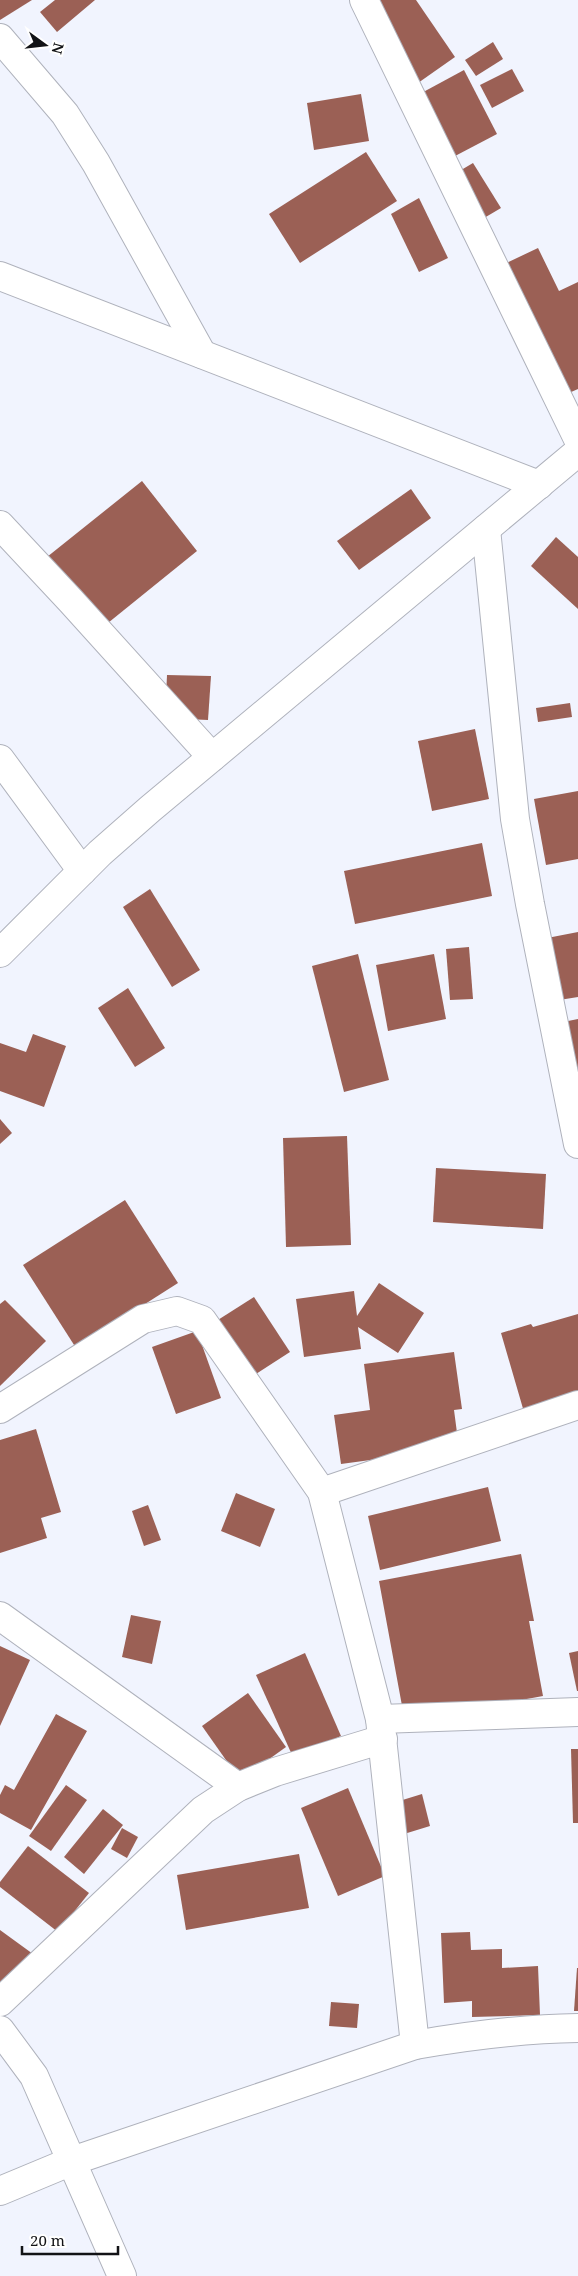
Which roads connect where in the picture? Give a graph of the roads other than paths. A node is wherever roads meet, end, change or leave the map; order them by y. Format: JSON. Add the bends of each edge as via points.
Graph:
{"nodes":[{"id":1,"x":364,"y":0,"type":"edge"},
{"id":2,"x":0,"y":38,"type":"edge"},
{"id":3,"x":0,"y":276,"type":"edge"},
{"id":4,"x":202,"y":354,"type":"junction"},
{"id":5,"x":578,"y":440,"type":"edge"},
{"id":6,"x":578,"y":452,"type":"edge"},
{"id":7,"x":539,"y":484,"type":"junction"},
{"id":8,"x":0,"y":525,"type":"edge"},
{"id":9,"x":486,"y":529,"type":"junction"},
{"id":10,"x":212,"y":757,"type":"junction"},
{"id":11,"x":0,"y":759,"type":"edge"},
{"id":12,"x":82,"y":871,"type":"junction"},
{"id":13,"x":0,"y":953,"type":"edge"},
{"id":14,"x":578,"y":1144,"type":"edge"},
{"id":15,"x":578,"y":1405,"type":"edge"},
{"id":16,"x":0,"y":1409,"type":"edge"},
{"id":17,"x":322,"y":1492,"type":"junction"},
{"id":18,"x":0,"y":1616,"type":"edge"},
{"id":19,"x":578,"y":1712,"type":"edge"},
{"id":20,"x":382,"y":1729,"type":"junction"},
{"id":21,"x":238,"y":1787,"type":"junction"},
{"id":22,"x":0,"y":2002,"type":"edge"},
{"id":23,"x":578,"y":2028,"type":"edge"},
{"id":24,"x":0,"y":2030,"type":"edge"},
{"id":25,"x":415,"y":2046,"type":"junction"},
{"id":26,"x":72,"y":2161,"type":"junction"},
{"id":27,"x":0,"y":2192,"type":"edge"},
{"id":28,"x":122,"y":2276,"type":"edge"}],
"edges":[{"from":1,"to":5,"type":"street"},
{"from":2,"to":4,"type":"street","via":[[70,122]]},
{"from":3,"to":4,"type":"street"},
{"from":4,"to":7,"type":"street"},
{"from":6,"to":7,"type":"street"},
{"from":7,"to":9,"type":"street"},
{"from":8,"to":10,"type":"street"},
{"from":9,"to":10,"type":"street"},
{"from":9,"to":14,"type":"street","via":[[515,819]]},
{"from":10,"to":12,"type":"street"},
{"from":11,"to":12,"type":"street"},
{"from":12,"to":13,"type":"street"},
{"from":15,"to":17,"type":"street"},
{"from":16,"to":17,"type":"street","via":[[143,1319],[177,1311],[202,1320]]},
{"from":17,"to":20,"type":"street"},
{"from":18,"to":21,"type":"street"},
{"from":19,"to":20,"type":"street"},
{"from":20,"to":21,"type":"street"},
{"from":20,"to":25,"type":"street"},
{"from":21,"to":22,"type":"street","via":[[203,1810]]},
{"from":23,"to":25,"type":"street","via":[[473,2034]]},
{"from":24,"to":26,"type":"street","via":[[34,2076]]},
{"from":25,"to":26,"type":"street"},
{"from":26,"to":27,"type":"street"},
{"from":26,"to":28,"type":"street"}]}
